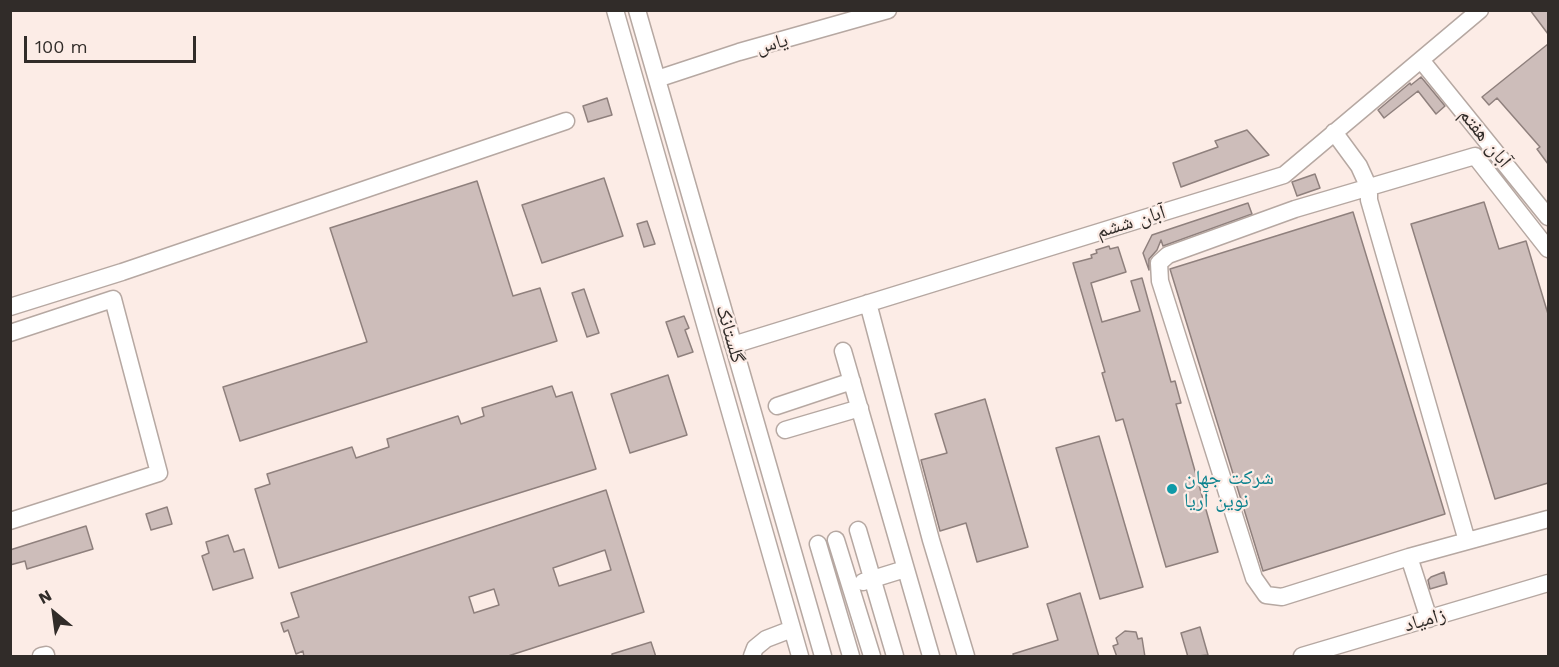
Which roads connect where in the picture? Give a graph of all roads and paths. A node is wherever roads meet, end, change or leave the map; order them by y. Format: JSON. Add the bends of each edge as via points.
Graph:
{"nodes":[{"id":1,"x":615,"y":10,"type":"edge"},
{"id":2,"x":637,"y":10,"type":"edge"},
{"id":3,"x":888,"y":10,"type":"edge"},
{"id":4,"x":1480,"y":10,"type":"edge"},
{"id":5,"x":1421,"y":60,"type":"junction"},
{"id":6,"x":657,"y":79,"type":"junction"},
{"id":7,"x":566,"y":120,"type":"dead end"},
{"id":8,"x":1334,"y":132,"type":"junction"},
{"id":9,"x":1369,"y":188,"type":"junction"},
{"id":10,"x":1548,"y":217,"type":"edge"},
{"id":11,"x":1548,"y":249,"type":"edge"},
{"id":12,"x":868,"y":303,"type":"junction"},
{"id":13,"x":10,"y":307,"type":"edge"},
{"id":14,"x":10,"y":333,"type":"edge"},
{"id":15,"x":733,"y":345,"type":"junction"},
{"id":16,"x":843,"y":351,"type":"dead end"},
{"id":17,"x":852,"y":381,"type":"junction"},
{"id":18,"x":777,"y":406,"type":"dead end"},
{"id":19,"x":860,"y":408,"type":"junction"},
{"id":20,"x":785,"y":430,"type":"dead end"},
{"id":21,"x":1548,"y":519,"type":"edge"},
{"id":22,"x":10,"y":521,"type":"edge"},
{"id":23,"x":858,"y":530,"type":"dead end"},
{"id":24,"x":836,"y":540,"type":"dead end"},
{"id":25,"x":1467,"y":541,"type":"junction"},
{"id":26,"x":819,"y":544,"type":"dead end"},
{"id":27,"x":1409,"y":557,"type":"junction"},
{"id":28,"x":905,"y":569,"type":"junction"},
{"id":29,"x":873,"y":579,"type":"junction"},
{"id":30,"x":1548,"y":584,"type":"edge"},
{"id":31,"x":850,"y":587,"type":"junction"},
{"id":32,"x":833,"y":592,"type":"junction"},
{"id":33,"x":1429,"y":619,"type":"junction"},
{"id":34,"x":792,"y":629,"type":"junction"},
{"id":35,"x":752,"y":657,"type":"edge"},
{"id":36,"x":800,"y":657,"type":"edge"},
{"id":37,"x":822,"y":657,"type":"edge"},
{"id":38,"x":851,"y":657,"type":"edge"},
{"id":39,"x":872,"y":657,"type":"edge"},
{"id":40,"x":895,"y":657,"type":"edge"},
{"id":41,"x":931,"y":657,"type":"edge"},
{"id":42,"x":966,"y":657,"type":"edge"},
{"id":43,"x":1302,"y":657,"type":"edge"}],
"edges":[{"from":1,"to":34,"type":"street","name":"گلستانک"},
{"from":2,"to":6,"type":"street","name":"گلستانک"},
{"from":3,"to":6,"type":"street","name":"یاس"},
{"from":4,"to":5,"type":"street","name":"آبان ششم"},
{"from":5,"to":8,"type":"street","name":"آبان ششم"},
{"from":5,"to":10,"type":"street","name":"آبان هفتم"},
{"from":6,"to":15,"type":"street","name":"گلستانک"},
{"from":7,"to":13,"type":"street"},
{"from":8,"to":9,"type":"street","via":[[1359,166]]},
{"from":8,"to":12,"type":"street","name":"آبان ششم","via":[[1284,174]]},
{"from":9,"to":11,"type":"street","via":[[1475,156]]},
{"from":9,"to":25,"type":"street","via":[[1369,200]]},
{"from":9,"to":27,"type":"street","via":[[1295,209],[1168,255],[1159,263],[1160,281],[1254,578],[1266,595],[1282,597]]},
{"from":12,"to":15,"type":"street","name":"آبان ششم"},
{"from":12,"to":42,"type":"street"},
{"from":14,"to":22,"type":"street","via":[[113,299],[159,473]]},
{"from":15,"to":37,"type":"street","name":"گلستانک"},
{"from":16,"to":17,"type":"street"},
{"from":17,"to":18,"type":"street"},
{"from":17,"to":19,"type":"street"},
{"from":19,"to":20,"type":"street"},
{"from":19,"to":28,"type":"street"},
{"from":21,"to":25,"type":"street"},
{"from":23,"to":29,"type":"street"},
{"from":24,"to":31,"type":"street"},
{"from":25,"to":27,"type":"street"},
{"from":26,"to":32,"type":"street"},
{"from":27,"to":33,"type":"street"},
{"from":28,"to":29,"type":"street"},
{"from":28,"to":41,"type":"street"},
{"from":29,"to":31,"type":"street"},
{"from":29,"to":40,"type":"street"},
{"from":30,"to":33,"type":"street","name":"زامیاد"},
{"from":31,"to":32,"type":"street"},
{"from":31,"to":39,"type":"street"},
{"from":32,"to":38,"type":"street"},
{"from":33,"to":43,"type":"street","name":"زامیاد"},
{"from":34,"to":35,"type":"street","via":[[766,639],[755,648]]},
{"from":34,"to":36,"type":"street","name":"گلستانک"}]}
